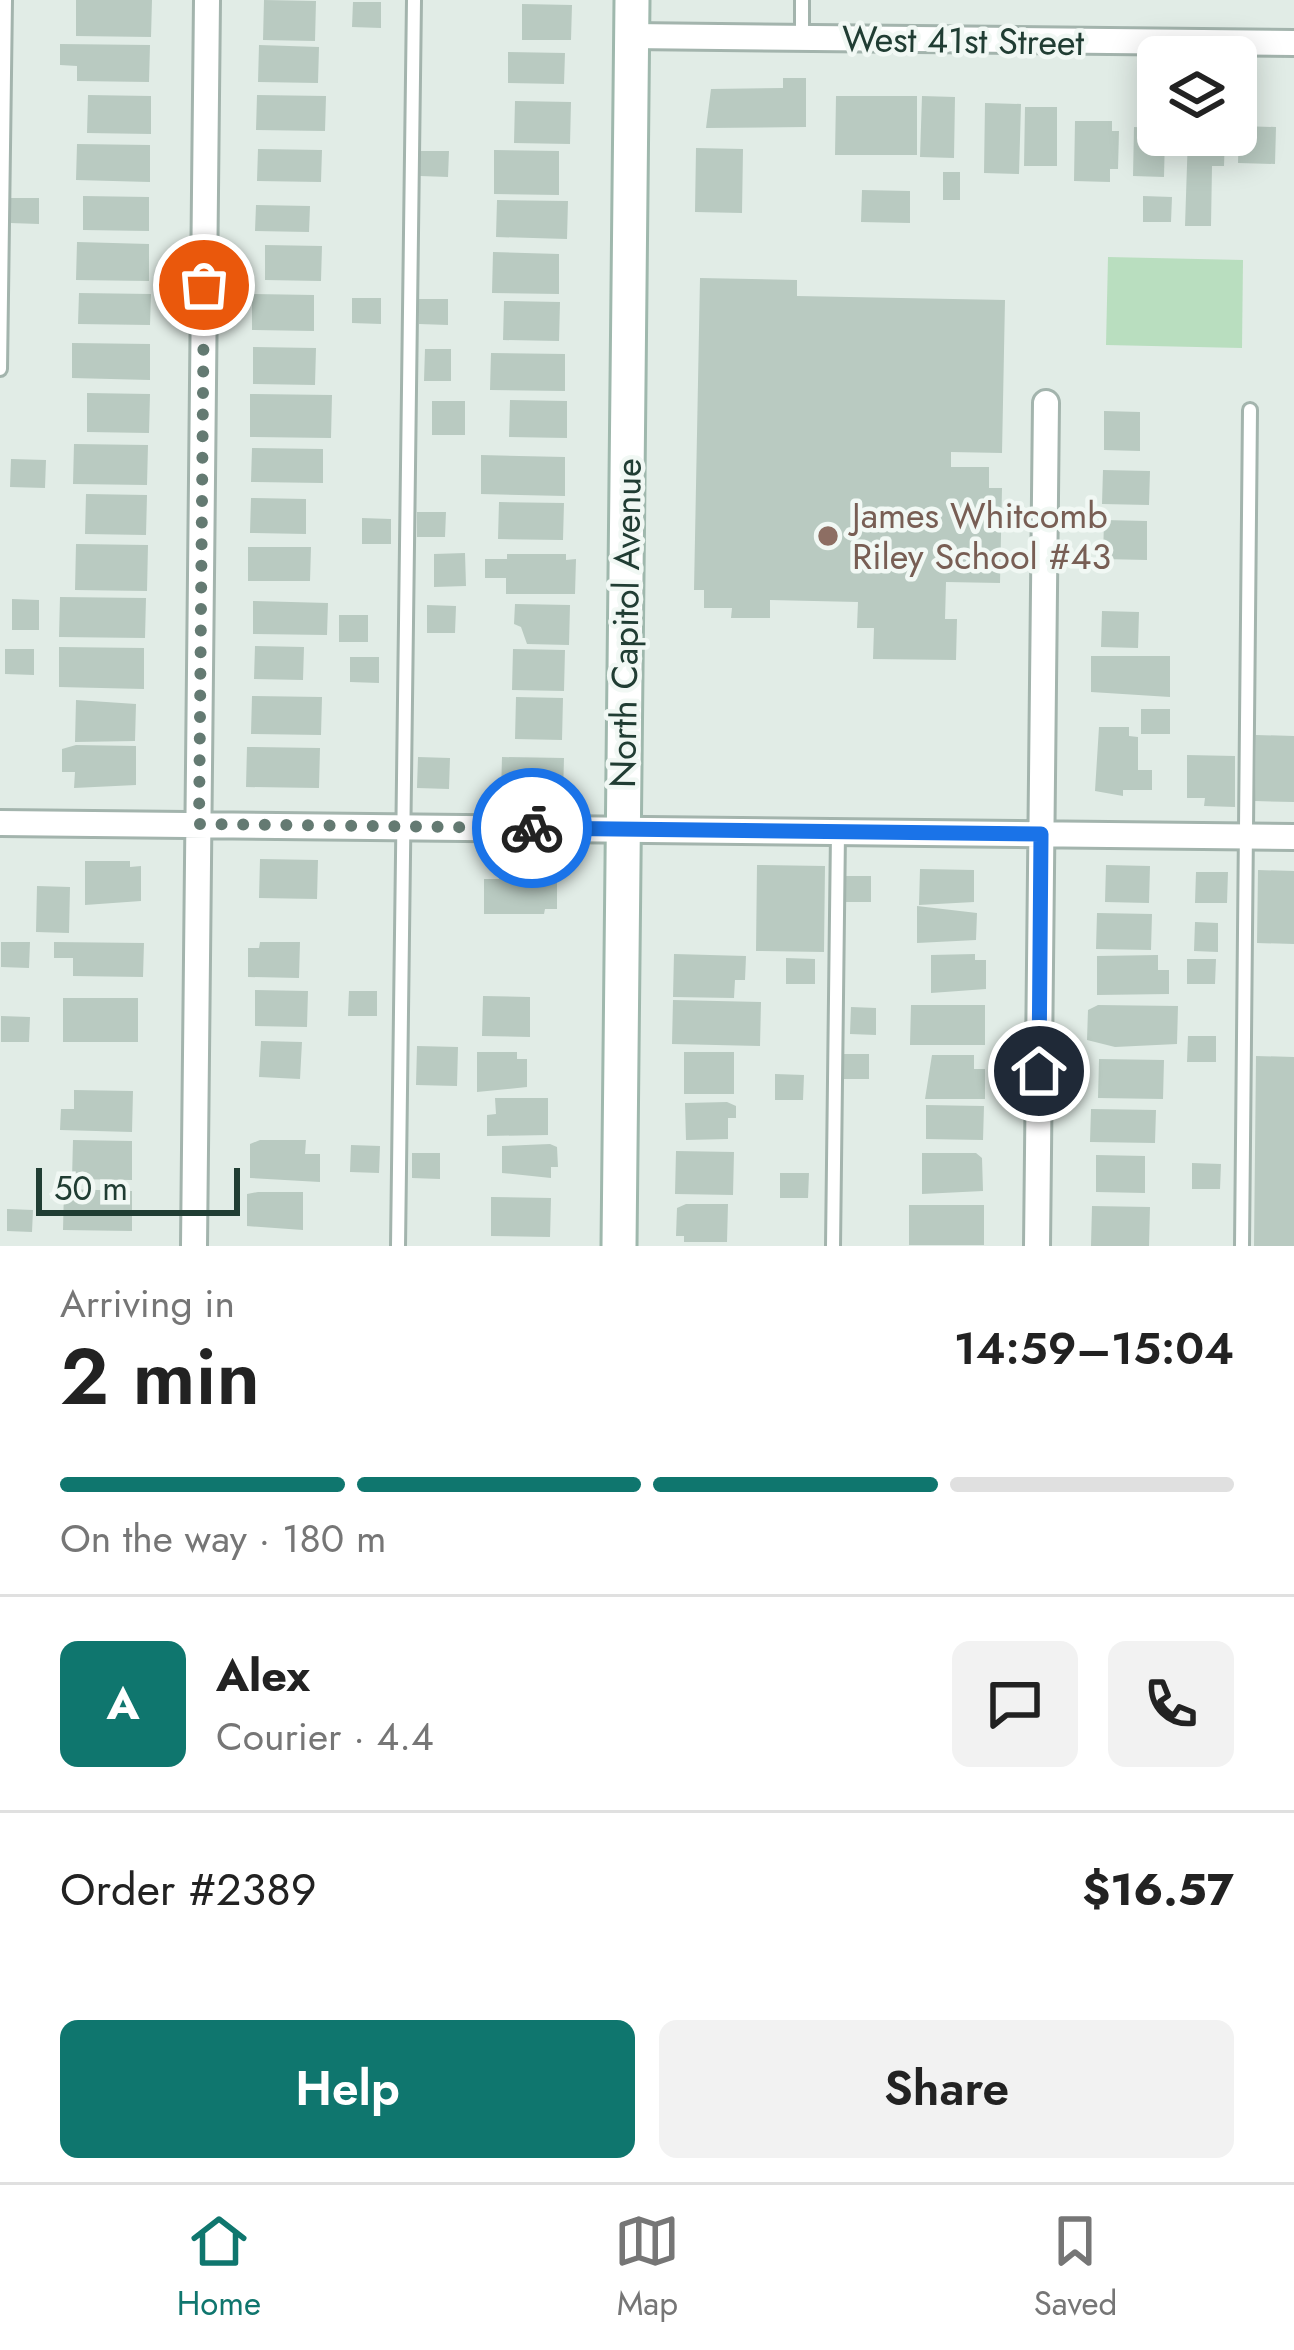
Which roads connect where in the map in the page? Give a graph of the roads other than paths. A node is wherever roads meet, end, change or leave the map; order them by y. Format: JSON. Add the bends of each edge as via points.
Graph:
{"nodes":[{"id":1,"x":4,"y":0,"type":"edge"},
{"id":2,"x":207,"y":0,"type":"edge"},
{"id":3,"x":414,"y":0,"type":"edge"},
{"id":4,"x":632,"y":0,"type":"edge"},
{"id":5,"x":802,"y":0,"type":"edge"},
{"id":6,"x":632,"y":37,"type":"junction"},
{"id":7,"x":802,"y":38,"type":"junction"},
{"id":8,"x":1294,"y":43,"type":"edge"},
{"id":9,"x":0,"y":369,"type":"edge"},
{"id":10,"x":1046,"y":403,"type":"dead end"},
{"id":11,"x":1250,"y":410,"type":"dead end"},
{"id":12,"x":0,"y":823,"type":"edge"},
{"id":13,"x":199,"y":824,"type":"junction"},
{"id":14,"x":402,"y":827,"type":"junction"},
{"id":15,"x":623,"y":829,"type":"junction"},
{"id":16,"x":838,"y":832,"type":"junction"},
{"id":17,"x":1041,"y":834,"type":"junction"},
{"id":18,"x":1245,"y":836,"type":"junction"},
{"id":19,"x":1294,"y":837,"type":"edge"},
{"id":20,"x":194,"y":1246,"type":"edge"},
{"id":21,"x":398,"y":1246,"type":"edge"},
{"id":22,"x":619,"y":1246,"type":"edge"},
{"id":23,"x":833,"y":1246,"type":"edge"},
{"id":24,"x":1036,"y":1246,"type":"edge"},
{"id":25,"x":1242,"y":1246,"type":"edge"}],
"edges":[{"from":1,"to":9,"type":"lane"},
{"from":2,"to":13,"type":"street"},
{"from":3,"to":14,"type":"lane"},
{"from":4,"to":6,"type":"main road","name":"North Capitol Avenue"},
{"from":5,"to":7,"type":"lane"},
{"from":6,"to":7,"type":"street","name":"West 41st Street"},
{"from":6,"to":15,"type":"main road","name":"North Capitol Avenue"},
{"from":7,"to":8,"type":"street","name":"West 41st Street"},
{"from":10,"to":17,"type":"street"},
{"from":11,"to":18,"type":"lane"},
{"from":12,"to":13,"type":"street"},
{"from":13,"to":14,"type":"street"},
{"from":13,"to":20,"type":"street"},
{"from":14,"to":15,"type":"street"},
{"from":14,"to":21,"type":"lane"},
{"from":15,"to":16,"type":"street"},
{"from":15,"to":22,"type":"main road","name":"North Capitol Avenue"},
{"from":16,"to":17,"type":"street"},
{"from":16,"to":23,"type":"lane"},
{"from":17,"to":18,"type":"street"},
{"from":17,"to":24,"type":"street"},
{"from":18,"to":19,"type":"street"},
{"from":18,"to":25,"type":"lane"}]}
